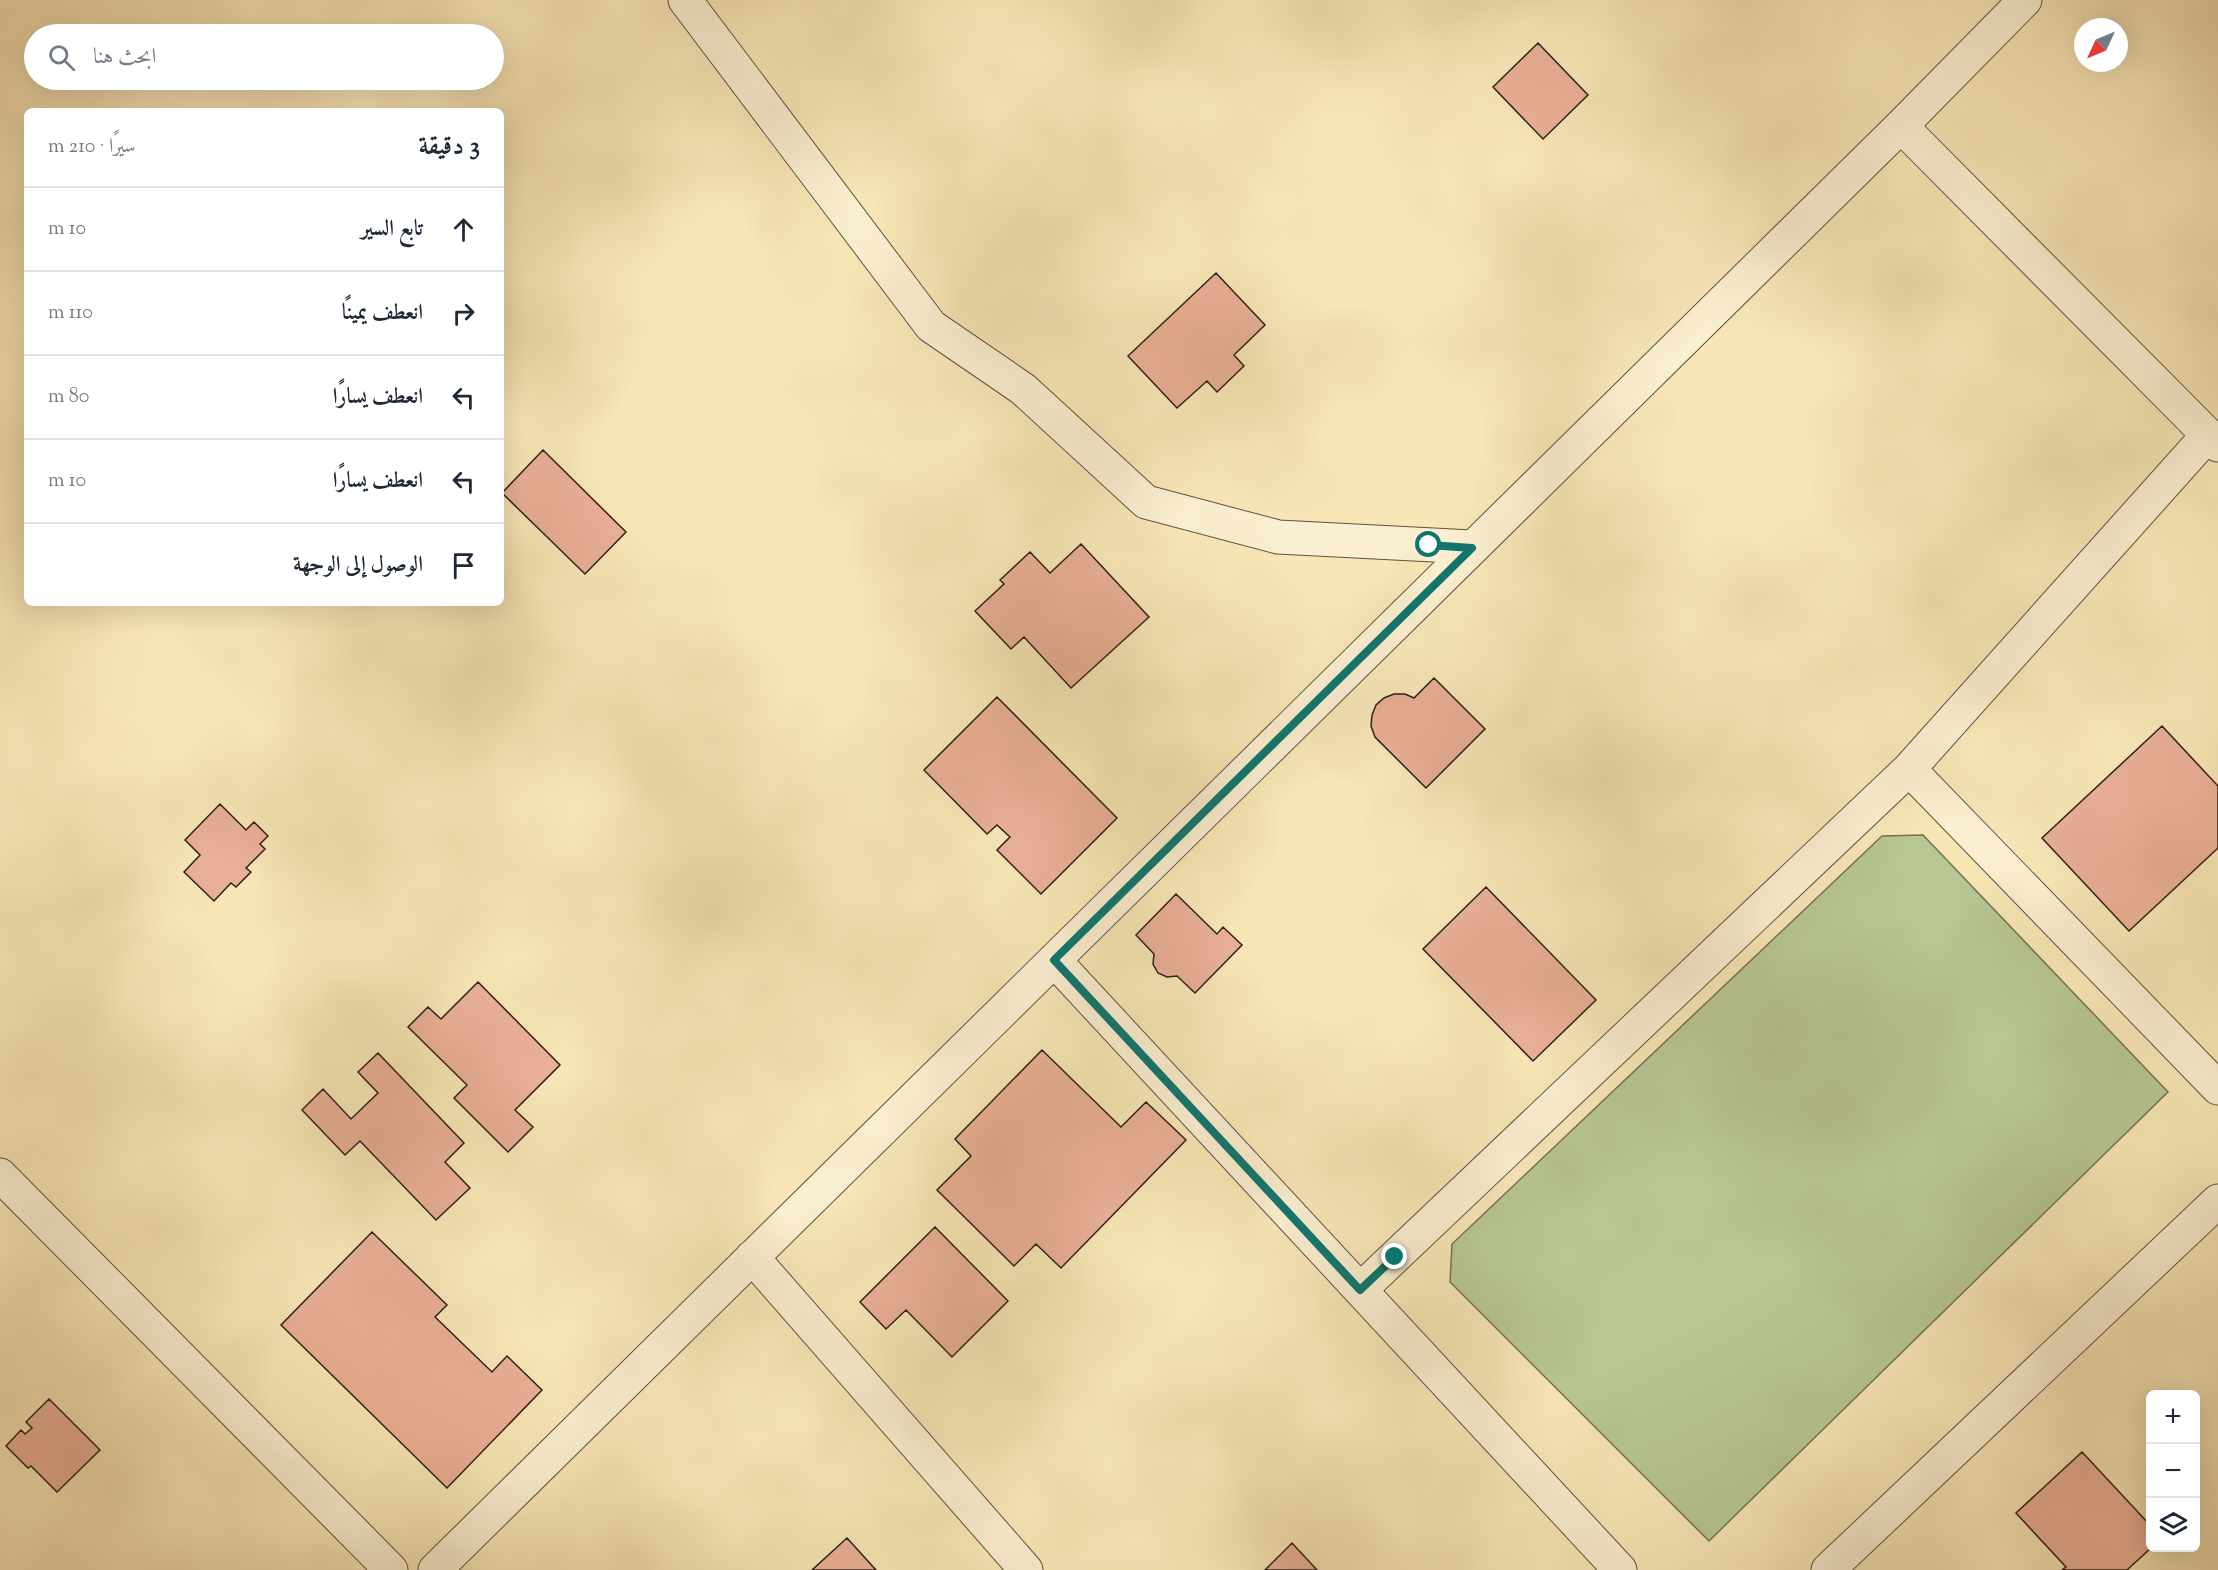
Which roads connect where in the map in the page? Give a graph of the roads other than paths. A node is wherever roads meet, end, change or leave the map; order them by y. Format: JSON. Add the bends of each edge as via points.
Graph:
{"nodes":[{"id":1,"x":685,"y":0,"type":"edge"},
{"id":2,"x":2025,"y":0,"type":"edge"},
{"id":3,"x":1901,"y":126,"type":"junction"},
{"id":4,"x":2213,"y":440,"type":"edge"},
{"id":5,"x":1472,"y":548,"type":"junction"},
{"id":6,"x":1909,"y":769,"type":"junction"},
{"id":7,"x":1054,"y":960,"type":"junction"},
{"id":8,"x":2218,"y":1088,"type":"edge"},
{"id":9,"x":0,"y":1175,"type":"edge"},
{"id":10,"x":2218,"y":1201,"type":"edge"},
{"id":11,"x":752,"y":1257,"type":"junction"},
{"id":12,"x":1360,"y":1290,"type":"junction"},
{"id":13,"x":391,"y":1570,"type":"edge"},
{"id":14,"x":435,"y":1570,"type":"edge"},
{"id":15,"x":1026,"y":1570,"type":"edge"},
{"id":16,"x":1620,"y":1570,"type":"edge"},
{"id":17,"x":1828,"y":1570,"type":"edge"}],
"edges":[{"from":1,"to":5,"type":"street","via":[[931,326],[1023,389],[1146,502],[1278,537]]},
{"from":2,"to":3,"type":"street"},
{"from":3,"to":4,"type":"street"},
{"from":3,"to":5,"type":"street"},
{"from":4,"to":6,"type":"street"},
{"from":5,"to":7,"type":"street"},
{"from":6,"to":8,"type":"street"},
{"from":6,"to":12,"type":"street"},
{"from":7,"to":11,"type":"street"},
{"from":7,"to":12,"type":"street"},
{"from":9,"to":13,"type":"street"},
{"from":10,"to":17,"type":"street"},
{"from":11,"to":14,"type":"street"},
{"from":11,"to":15,"type":"street"},
{"from":12,"to":16,"type":"street"}]}
